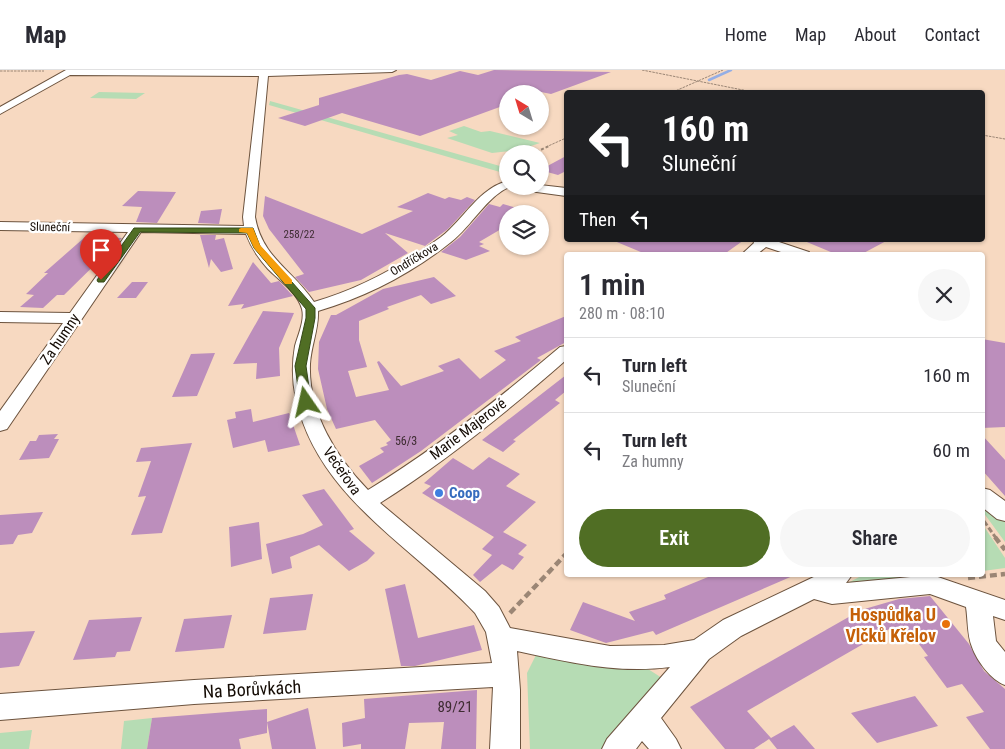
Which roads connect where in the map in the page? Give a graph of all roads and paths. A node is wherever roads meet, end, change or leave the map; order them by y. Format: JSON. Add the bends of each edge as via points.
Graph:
{"nodes":[{"id":1,"x":392,"y":70,"type":"edge"},
{"id":2,"x":642,"y":70,"type":"edge"},
{"id":3,"x":723,"y":70,"type":"edge"},
{"id":4,"x":0,"y":71,"type":"edge"},
{"id":5,"x":72,"y":72,"type":"junction"},
{"id":6,"x":264,"y":72,"type":"edge"},
{"id":7,"x":698,"y":82,"type":"junction"},
{"id":8,"x":678,"y":90,"type":"edge"},
{"id":9,"x":742,"y":90,"type":"edge"},
{"id":10,"x":0,"y":110,"type":"edge"},
{"id":11,"x":985,"y":136,"type":"edge"},
{"id":12,"x":564,"y":139,"type":"edge"},
{"id":13,"x":1005,"y":139,"type":"edge"},
{"id":14,"x":549,"y":146,"type":"edge"},
{"id":15,"x":499,"y":186,"type":"edge"},
{"id":16,"x":549,"y":190,"type":"edge"},
{"id":17,"x":564,"y":192,"type":"edge"},
{"id":18,"x":0,"y":226,"type":"edge"},
{"id":19,"x":137,"y":229,"type":"junction"},
{"id":20,"x":250,"y":230,"type":"junction"},
{"id":21,"x":760,"y":242,"type":"edge"},
{"id":22,"x":766,"y":242,"type":"edge"},
{"id":23,"x":752,"y":252,"type":"edge"},
{"id":24,"x":795,"y":252,"type":"edge"},
{"id":25,"x":310,"y":308,"type":"junction"},
{"id":26,"x":0,"y":317,"type":"edge"},
{"id":27,"x":75,"y":318,"type":"junction"},
{"id":28,"x":564,"y":353,"type":"edge"},
{"id":29,"x":0,"y":425,"type":"edge"},
{"id":30,"x":985,"y":497,"type":"edge"},
{"id":31,"x":365,"y":502,"type":"junction"},
{"id":32,"x":1005,"y":513,"type":"edge"},
{"id":33,"x":985,"y":523,"type":"edge"},
{"id":34,"x":1005,"y":550,"type":"edge"},
{"id":35,"x":564,"y":556,"type":"edge"},
{"id":36,"x":836,"y":577,"type":"edge"},
{"id":37,"x":812,"y":589,"type":"junction"},
{"id":38,"x":978,"y":600,"type":"junction"},
{"id":39,"x":1005,"y":610,"type":"edge"},
{"id":40,"x":498,"y":630,"type":"junction"},
{"id":41,"x":700,"y":651,"type":"junction"},
{"id":42,"x":1005,"y":673,"type":"edge"},
{"id":43,"x":505,"y":674,"type":"junction"},
{"id":44,"x":0,"y":707,"type":"edge"},
{"id":45,"x":643,"y":718,"type":"junction"},
{"id":46,"x":505,"y":749,"type":"edge"},
{"id":47,"x":617,"y":749,"type":"edge"},
{"id":48,"x":666,"y":749,"type":"edge"}],
"edges":[{"from":1,"to":6,"type":"street"},
{"from":2,"to":7,"type":"path"},
{"from":3,"to":7,"type":"path"},
{"from":4,"to":5,"type":"path"},
{"from":5,"to":6,"type":"street"},
{"from":5,"to":10,"type":"street","via":[[64,73]]},
{"from":6,"to":20,"type":"street"},
{"from":7,"to":8,"type":"path"},
{"from":7,"to":9,"type":"path"},
{"from":11,"to":13,"type":"path"},
{"from":12,"to":14,"type":"path"},
{"from":15,"to":25,"type":"street","name":"Ondříčkova","via":[[462,226],[429,251],[366,286],[330,303]]},
{"from":16,"to":17,"type":"street"},
{"from":18,"to":19,"type":"street","name":"Sluneční"},
{"from":19,"to":20,"type":"street","name":"Sluneční"},
{"from":19,"to":27,"type":"street","name":"Za humny"},
{"from":20,"to":25,"type":"street","via":[[256,246]]},
{"from":21,"to":23,"type":"street"},
{"from":22,"to":24,"type":"street"},
{"from":25,"to":31,"type":"street","name":"Večeřova","via":[[311,318],[300,366],[306,402],[313,425],[328,452]]},
{"from":26,"to":27,"type":"street"},
{"from":27,"to":29,"type":"street","name":"Za humny"},
{"from":28,"to":31,"type":"street","name":"Marie Majerové","via":[[524,387],[400,480]]},
{"from":30,"to":32,"type":"street"},
{"from":31,"to":40,"type":"street","name":"Večeřova","via":[[483,606]]},
{"from":33,"to":34,"type":"path"},
{"from":35,"to":40,"type":"path"},
{"from":36,"to":37,"type":"street"},
{"from":37,"to":38,"type":"street","via":[[832,594],[924,583]]},
{"from":37,"to":41,"type":"street","via":[[732,628]]},
{"from":38,"to":39,"type":"street"},
{"from":38,"to":42,"type":"street","via":[[984,645]]},
{"from":40,"to":41,"type":"street","via":[[604,656],[664,656]]},
{"from":40,"to":43,"type":"street"},
{"from":41,"to":45,"type":"street"},
{"from":43,"to":44,"type":"street","name":"Na Borůvkách"},
{"from":43,"to":46,"type":"street"},
{"from":45,"to":47,"type":"street"},
{"from":45,"to":48,"type":"street"}]}
